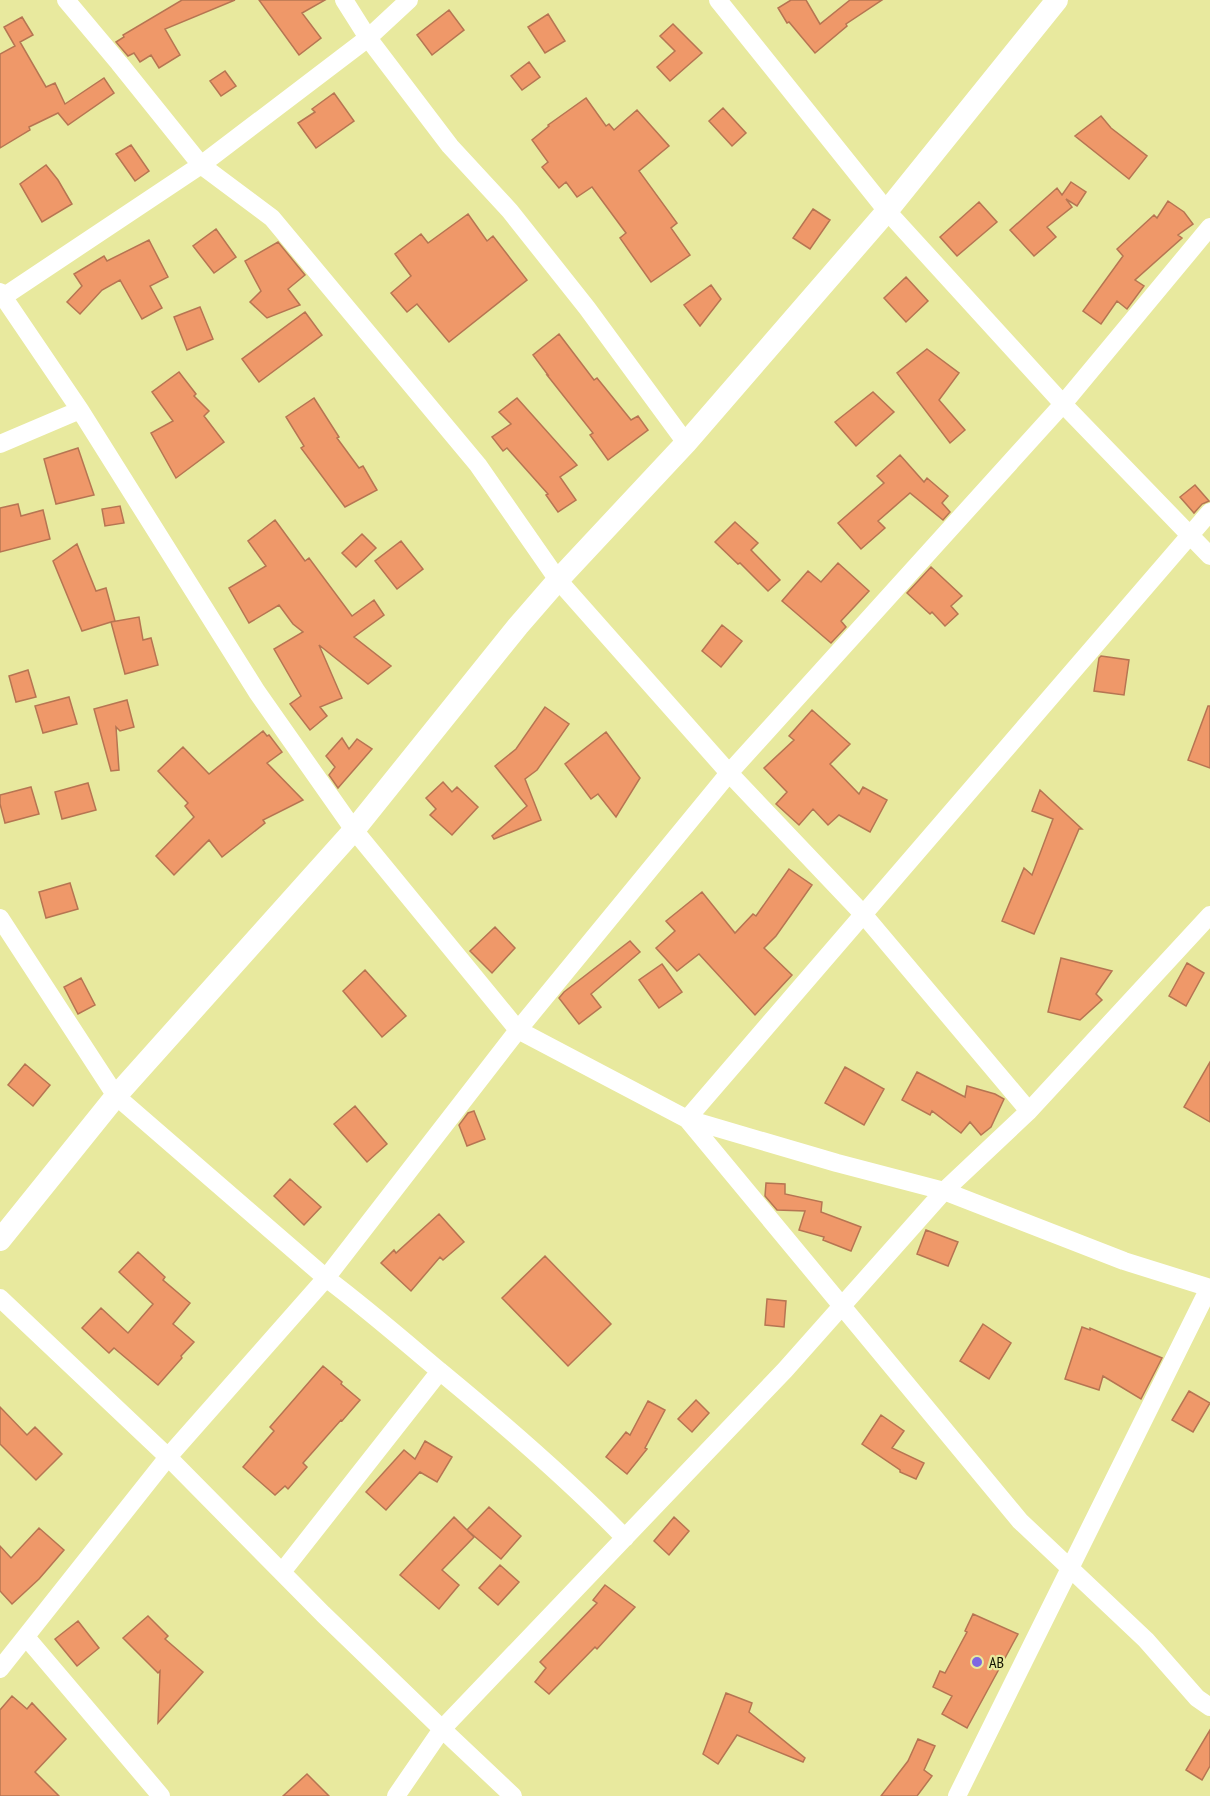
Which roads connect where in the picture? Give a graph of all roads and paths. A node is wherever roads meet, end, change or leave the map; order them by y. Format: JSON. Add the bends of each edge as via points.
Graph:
{"nodes":[{"id":1,"x":66,"y":0,"type":"edge"},
{"id":2,"x":344,"y":0,"type":"edge"},
{"id":3,"x":409,"y":0,"type":"edge"},
{"id":4,"x":718,"y":0,"type":"edge"},
{"id":5,"x":1057,"y":0,"type":"edge"},
{"id":6,"x":368,"y":38,"type":"junction"},
{"id":7,"x":201,"y":165,"type":"junction"},
{"id":8,"x":887,"y":211,"type":"junction"},
{"id":9,"x":1210,"y":227,"type":"edge"},
{"id":10,"x":2,"y":295,"type":"edge"},
{"id":11,"x":1063,"y":404,"type":"junction"},
{"id":12,"x":80,"y":410,"type":"junction"},
{"id":13,"x":686,"y":443,"type":"junction"},
{"id":14,"x":0,"y":444,"type":"edge"},
{"id":15,"x":1210,"y":512,"type":"edge"},
{"id":16,"x":1189,"y":536,"type":"junction"},
{"id":17,"x":1210,"y":556,"type":"edge"},
{"id":18,"x":558,"y":580,"type":"junction"},
{"id":19,"x":729,"y":773,"type":"junction"},
{"id":20,"x":354,"y":830,"type":"junction"},
{"id":21,"x":863,"y":914,"type":"junction"},
{"id":22,"x":1210,"y":915,"type":"edge"},
{"id":23,"x":0,"y":918,"type":"edge"},
{"id":24,"x":518,"y":1030,"type":"junction"},
{"id":25,"x":116,"y":1096,"type":"junction"},
{"id":26,"x":1029,"y":1111,"type":"junction"},
{"id":27,"x":687,"y":1119,"type":"junction"},
{"id":28,"x":945,"y":1191,"type":"junction"},
{"id":29,"x":0,"y":1240,"type":"edge"},
{"id":30,"x":326,"y":1278,"type":"junction"},
{"id":31,"x":1210,"y":1288,"type":"edge"},
{"id":32,"x":0,"y":1298,"type":"edge"},
{"id":33,"x":842,"y":1306,"type":"junction"},
{"id":34,"x":440,"y":1371,"type":"junction"},
{"id":35,"x":168,"y":1457,"type":"junction"},
{"id":36,"x":625,"y":1538,"type":"junction"},
{"id":37,"x":1070,"y":1568,"type":"junction"},
{"id":38,"x":282,"y":1572,"type":"junction"},
{"id":39,"x":26,"y":1637,"type":"junction"},
{"id":40,"x":0,"y":1669,"type":"edge"},
{"id":41,"x":1210,"y":1707,"type":"edge"},
{"id":42,"x":442,"y":1729,"type":"junction"},
{"id":43,"x":161,"y":1796,"type":"edge"},
{"id":44,"x":396,"y":1796,"type":"edge"},
{"id":45,"x":513,"y":1796,"type":"edge"},
{"id":46,"x":957,"y":1796,"type":"edge"}],
"edges":[{"from":1,"to":7,"type":"street"},
{"from":2,"to":6,"type":"street"},
{"from":3,"to":6,"type":"street"},
{"from":4,"to":8,"type":"street"},
{"from":5,"to":8,"type":"street"},
{"from":6,"to":7,"type":"street"},
{"from":6,"to":13,"type":"street","via":[[450,147],[510,211],[587,308]]},
{"from":7,"to":10,"type":"street"},
{"from":7,"to":18,"type":"street","via":[[272,218],[478,465]]},
{"from":8,"to":11,"type":"street"},
{"from":8,"to":13,"type":"street"},
{"from":9,"to":11,"type":"street"},
{"from":10,"to":12,"type":"street"},
{"from":11,"to":16,"type":"street"},
{"from":11,"to":19,"type":"street"},
{"from":12,"to":14,"type":"street"},
{"from":12,"to":20,"type":"street","via":[[257,692]]},
{"from":13,"to":18,"type":"street"},
{"from":15,"to":16,"type":"street"},
{"from":16,"to":17,"type":"street"},
{"from":16,"to":21,"type":"street"},
{"from":18,"to":19,"type":"street"},
{"from":18,"to":20,"type":"street"},
{"from":19,"to":21,"type":"street"},
{"from":19,"to":24,"type":"street"},
{"from":20,"to":24,"type":"street"},
{"from":20,"to":25,"type":"street"},
{"from":21,"to":26,"type":"street"},
{"from":21,"to":27,"type":"street"},
{"from":22,"to":26,"type":"street"},
{"from":23,"to":25,"type":"street"},
{"from":24,"to":27,"type":"street"},
{"from":24,"to":30,"type":"street"},
{"from":25,"to":29,"type":"street"},
{"from":25,"to":30,"type":"street"},
{"from":26,"to":28,"type":"street"},
{"from":27,"to":28,"type":"street"},
{"from":27,"to":33,"type":"street"},
{"from":28,"to":31,"type":"street"},
{"from":28,"to":33,"type":"street"},
{"from":30,"to":34,"type":"street"},
{"from":30,"to":35,"type":"street"},
{"from":31,"to":37,"type":"street"},
{"from":32,"to":35,"type":"street"},
{"from":33,"to":36,"type":"street"},
{"from":33,"to":37,"type":"street","via":[[1020,1521]]},
{"from":34,"to":36,"type":"street","via":[[594,1505]]},
{"from":34,"to":38,"type":"street"},
{"from":35,"to":38,"type":"street"},
{"from":35,"to":39,"type":"street"},
{"from":36,"to":42,"type":"street"},
{"from":37,"to":41,"type":"street"},
{"from":37,"to":46,"type":"street"},
{"from":38,"to":42,"type":"street"},
{"from":39,"to":40,"type":"street"},
{"from":39,"to":43,"type":"street"},
{"from":42,"to":44,"type":"street"},
{"from":42,"to":45,"type":"street"}]}
